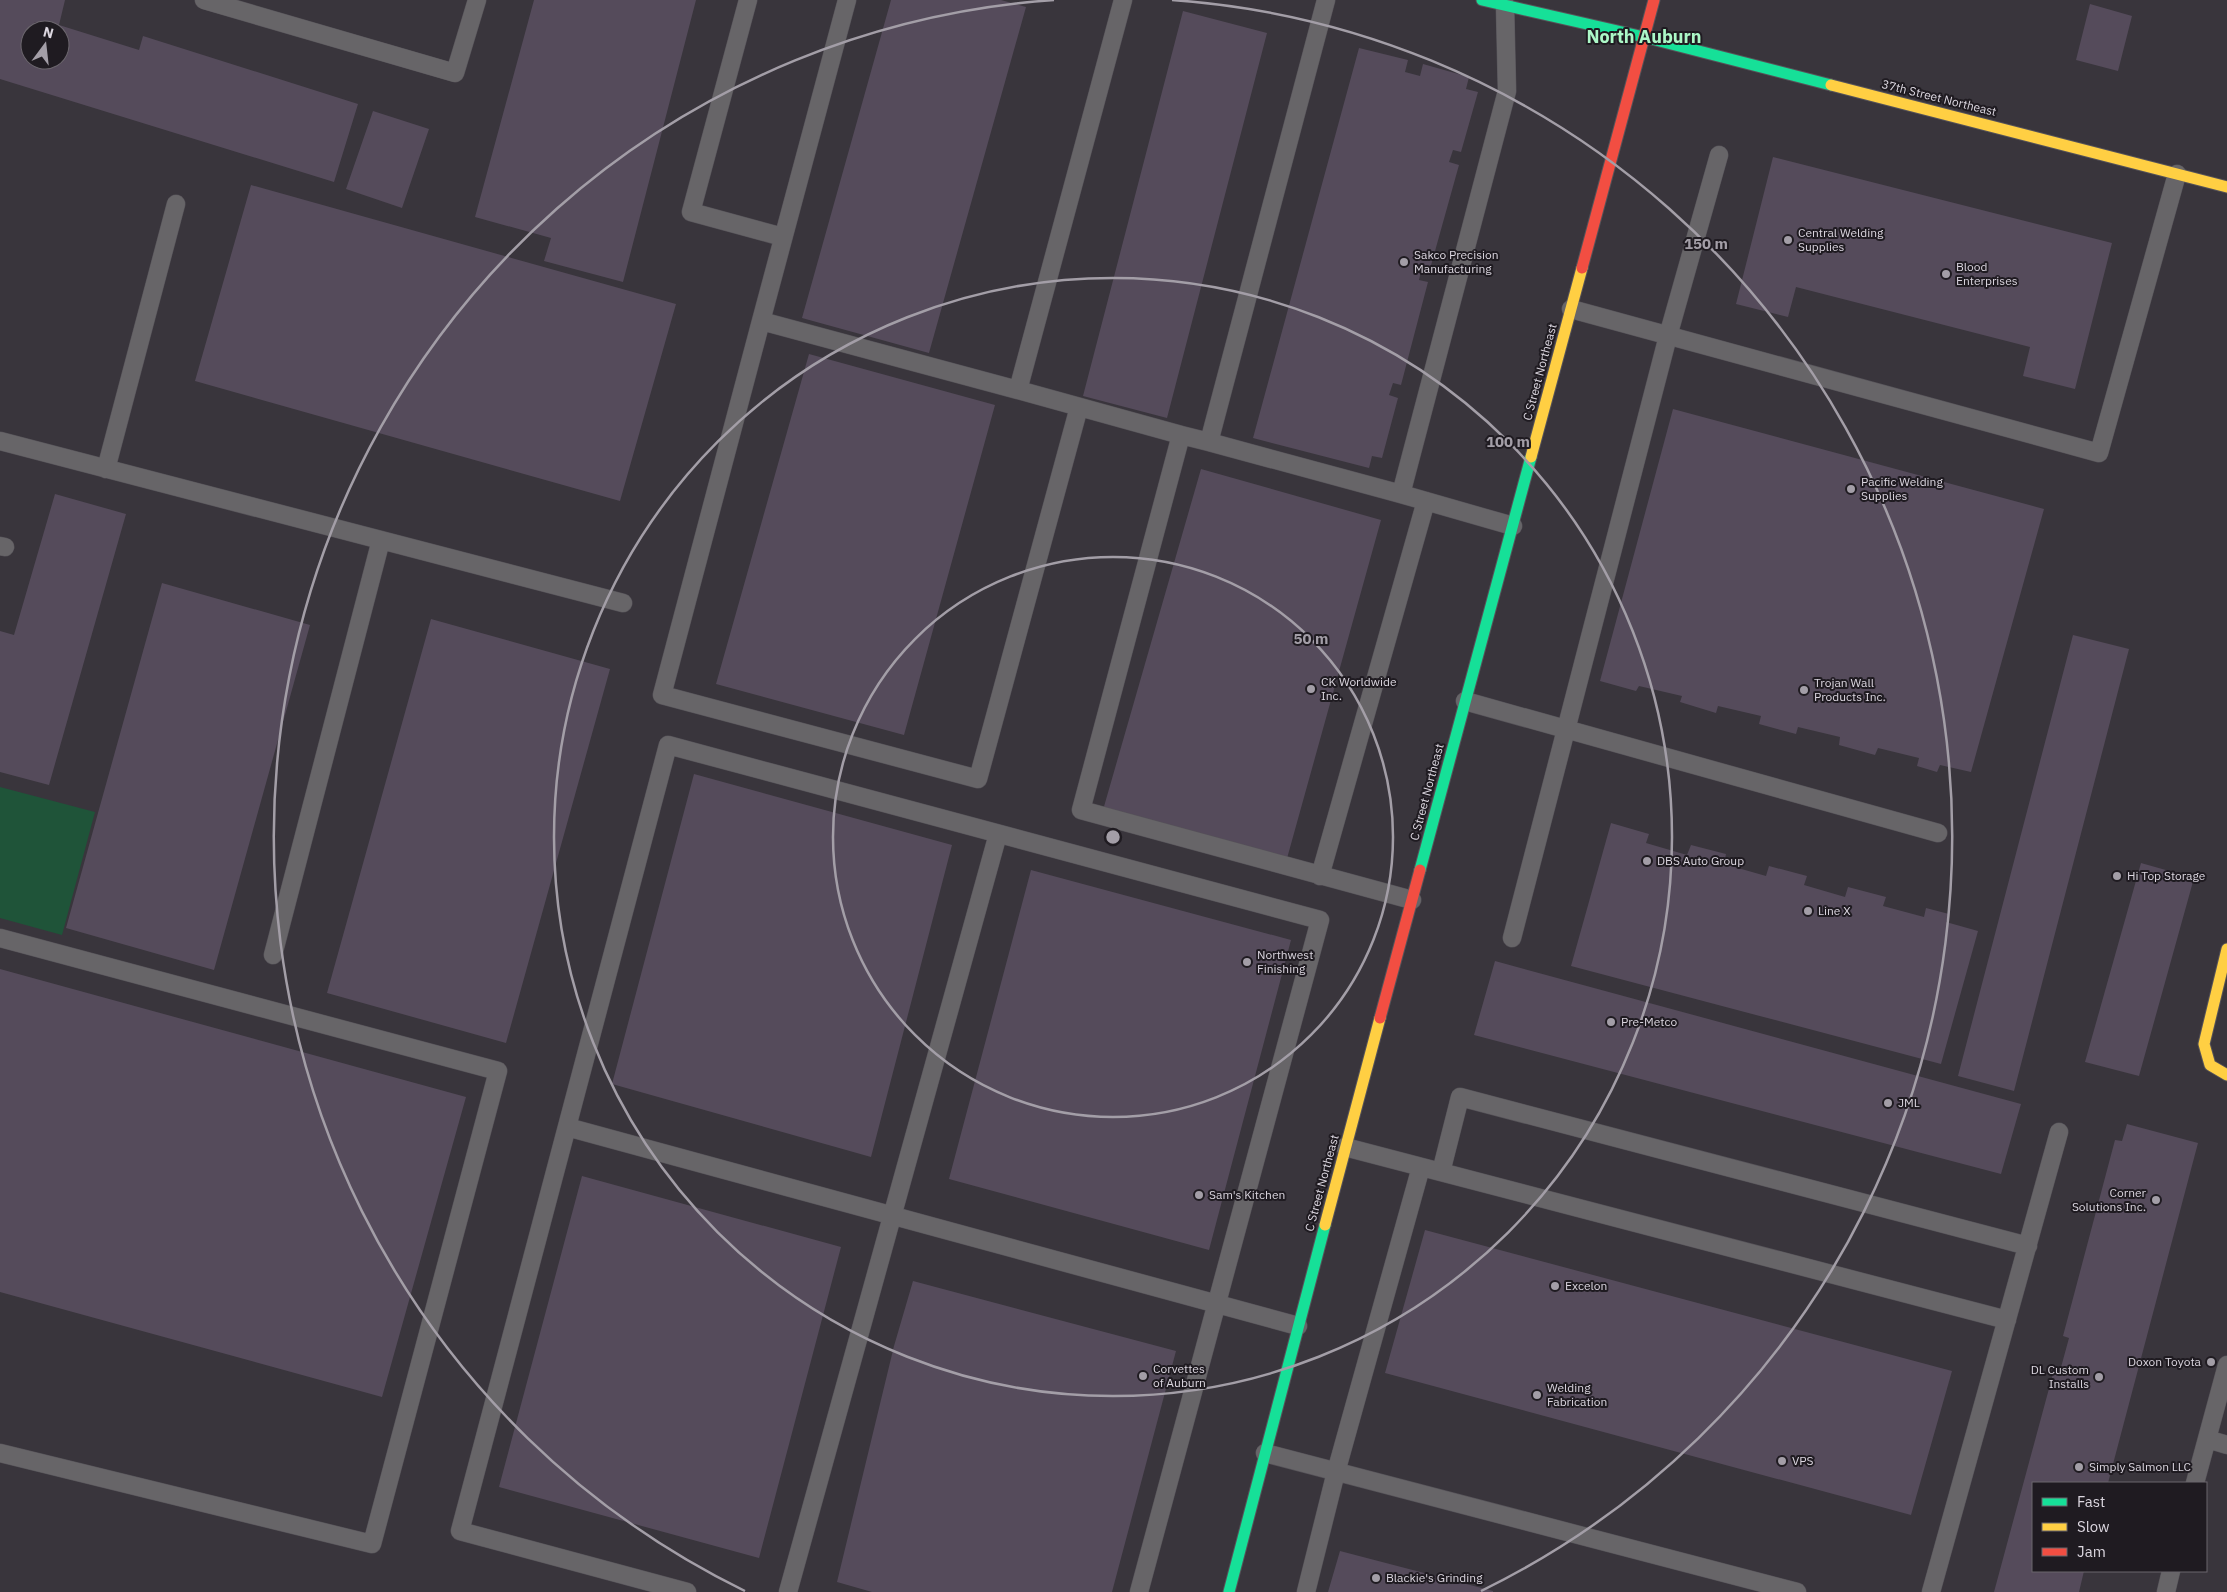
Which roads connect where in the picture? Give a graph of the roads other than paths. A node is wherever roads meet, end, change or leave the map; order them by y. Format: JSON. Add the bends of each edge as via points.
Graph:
{"nodes":[{"id":1,"x":204,"y":0,"type":"edge"},
{"id":2,"x":477,"y":0,"type":"edge"},
{"id":3,"x":748,"y":0,"type":"edge"},
{"id":4,"x":847,"y":0,"type":"edge"},
{"id":5,"x":1123,"y":0,"type":"edge"},
{"id":6,"x":1326,"y":0,"type":"edge"},
{"id":7,"x":1482,"y":0,"type":"edge"},
{"id":8,"x":1654,"y":0,"type":"edge"},
{"id":9,"x":1505,"y":5,"type":"junction"},
{"id":10,"x":1644,"y":37,"type":"junction"},
{"id":11,"x":1719,"y":155,"type":"dead end"},
{"id":12,"x":2177,"y":174,"type":"junction"},
{"id":13,"x":2227,"y":186,"type":"edge"},
{"id":14,"x":176,"y":204,"type":"dead end"},
{"id":15,"x":783,"y":238,"type":"junction"},
{"id":16,"x":1571,"y":310,"type":"junction"},
{"id":17,"x":761,"y":321,"type":"junction"},
{"id":18,"x":1668,"y":336,"type":"junction"},
{"id":19,"x":1018,"y":390,"type":"junction"},
{"id":20,"x":1079,"y":407,"type":"junction"},
{"id":21,"x":1181,"y":435,"type":"junction"},
{"id":22,"x":0,"y":441,"type":"edge"},
{"id":23,"x":1209,"y":442,"type":"junction"},
{"id":24,"x":106,"y":468,"type":"junction"},
{"id":25,"x":1400,"y":494,"type":"junction"},
{"id":26,"x":1426,"y":501,"type":"junction"},
{"id":27,"x":1513,"y":526,"type":"junction"},
{"id":28,"x":381,"y":540,"type":"junction"},
{"id":29,"x":623,"y":603,"type":"dead end"},
{"id":30,"x":1465,"y":702,"type":"junction"},
{"id":31,"x":1566,"y":730,"type":"junction"},
{"id":32,"x":1938,"y":833,"type":"dead end"},
{"id":33,"x":998,"y":834,"type":"junction"},
{"id":34,"x":1320,"y":876,"type":"junction"},
{"id":35,"x":1412,"y":900,"type":"junction"},
{"id":36,"x":0,"y":938,"type":"edge"},
{"id":37,"x":1512,"y":938,"type":"dead end"},
{"id":38,"x":2227,"y":948,"type":"edge"},
{"id":39,"x":273,"y":955,"type":"dead end"},
{"id":40,"x":2227,"y":1075,"type":"edge"},
{"id":41,"x":567,"y":1127,"type":"junction"},
{"id":42,"x":2059,"y":1132,"type":"dead end"},
{"id":43,"x":1345,"y":1147,"type":"junction"},
{"id":44,"x":1421,"y":1167,"type":"junction"},
{"id":45,"x":1441,"y":1172,"type":"junction"},
{"id":46,"x":892,"y":1216,"type":"junction"},
{"id":47,"x":2028,"y":1246,"type":"junction"},
{"id":48,"x":1216,"y":1304,"type":"junction"},
{"id":49,"x":2007,"y":1320,"type":"junction"},
{"id":50,"x":1298,"y":1326,"type":"junction"},
{"id":51,"x":2227,"y":1365,"type":"edge"},
{"id":52,"x":2207,"y":1439,"type":"junction"},
{"id":53,"x":2227,"y":1445,"type":"edge"},
{"id":54,"x":0,"y":1453,"type":"edge"},
{"id":55,"x":1265,"y":1453,"type":"junction"},
{"id":56,"x":1336,"y":1472,"type":"junction"},
{"id":57,"x":2195,"y":1482,"type":"edge"},
{"id":58,"x":2171,"y":1572,"type":"edge"},
{"id":59,"x":687,"y":1592,"type":"edge"},
{"id":60,"x":788,"y":1592,"type":"edge"},
{"id":61,"x":1139,"y":1592,"type":"edge"},
{"id":62,"x":1228,"y":1592,"type":"edge"},
{"id":63,"x":1306,"y":1592,"type":"edge"},
{"id":64,"x":1797,"y":1592,"type":"edge"},
{"id":65,"x":1931,"y":1592,"type":"edge"},
{"id":66,"x":2166,"y":1592,"type":"edge"}],
"edges":[{"from":1,"to":2,"type":"lane","via":[[456,73]]},
{"from":3,"to":15,"type":"lane","via":[[691,212]]},
{"from":4,"to":15,"type":"lane"},
{"from":5,"to":19,"type":"lane"},
{"from":6,"to":23,"type":"lane"},
{"from":7,"to":9,"type":"street","name":"37th Street Northeast"},
{"from":8,"to":10,"type":"street","name":"C Street Northeast"},
{"from":9,"to":10,"type":"street","name":"37th Street Northeast"},
{"from":9,"to":25,"type":"lane","via":[[1507,91]]},
{"from":10,"to":12,"type":"street","name":"37th Street Northeast"},
{"from":10,"to":16,"type":"street","name":"C Street Northeast"},
{"from":11,"to":18,"type":"lane"},
{"from":12,"to":13,"type":"street","name":"37th Street Northeast"},
{"from":12,"to":18,"type":"lane","via":[[2099,453]]},
{"from":14,"to":24,"type":"lane"},
{"from":15,"to":17,"type":"lane"},
{"from":16,"to":18,"type":"lane"},
{"from":16,"to":27,"type":"street","name":"C Street Northeast"},
{"from":17,"to":19,"type":"lane"},
{"from":17,"to":20,"type":"lane","via":[[662,696],[978,779]]},
{"from":18,"to":31,"type":"lane"},
{"from":19,"to":20,"type":"lane"},
{"from":20,"to":21,"type":"lane"},
{"from":21,"to":23,"type":"lane"},
{"from":21,"to":34,"type":"lane","via":[[1081,810]]},
{"from":22,"to":24,"type":"lane"},
{"from":23,"to":25,"type":"lane"},
{"from":24,"to":28,"type":"lane"},
{"from":25,"to":26,"type":"lane"},
{"from":26,"to":27,"type":"lane"},
{"from":26,"to":34,"type":"lane"},
{"from":27,"to":30,"type":"street","name":"C Street Northeast"},
{"from":28,"to":29,"type":"lane"},
{"from":28,"to":39,"type":"lane"},
{"from":30,"to":31,"type":"lane"},
{"from":30,"to":35,"type":"street","name":"C Street Northeast"},
{"from":31,"to":32,"type":"lane"},
{"from":31,"to":37,"type":"lane"},
{"from":33,"to":41,"type":"lane","via":[[668,746]]},
{"from":33,"to":46,"type":"lane"},
{"from":33,"to":48,"type":"lane","via":[[1320,920]]},
{"from":34,"to":35,"type":"lane"},
{"from":35,"to":43,"type":"street","name":"C Street Northeast"},
{"from":36,"to":54,"type":"lane","via":[[498,1071],[372,1544]]},
{"from":38,"to":40,"type":"street","via":[[2204,1044],[2210,1065]]},
{"from":41,"to":46,"type":"lane"},
{"from":41,"to":59,"type":"lane","via":[[460,1531]]},
{"from":42,"to":47,"type":"lane"},
{"from":43,"to":44,"type":"lane"},
{"from":43,"to":50,"type":"street","name":"C Street Northeast"},
{"from":44,"to":45,"type":"lane"},
{"from":44,"to":56,"type":"lane"},
{"from":45,"to":47,"type":"lane","via":[[1460,1097]]},
{"from":45,"to":49,"type":"lane"},
{"from":46,"to":48,"type":"lane"},
{"from":46,"to":60,"type":"lane"},
{"from":47,"to":49,"type":"lane"},
{"from":48,"to":50,"type":"lane"},
{"from":48,"to":61,"type":"lane"},
{"from":49,"to":65,"type":"lane"},
{"from":50,"to":55,"type":"street","name":"C Street Northeast"},
{"from":51,"to":52,"type":"lane"},
{"from":52,"to":53,"type":"lane"},
{"from":52,"to":57,"type":"lane"},
{"from":55,"to":56,"type":"lane"},
{"from":55,"to":62,"type":"street","name":"C Street Northeast"},
{"from":56,"to":63,"type":"lane"},
{"from":56,"to":64,"type":"lane"},
{"from":58,"to":66,"type":"lane"}]}
